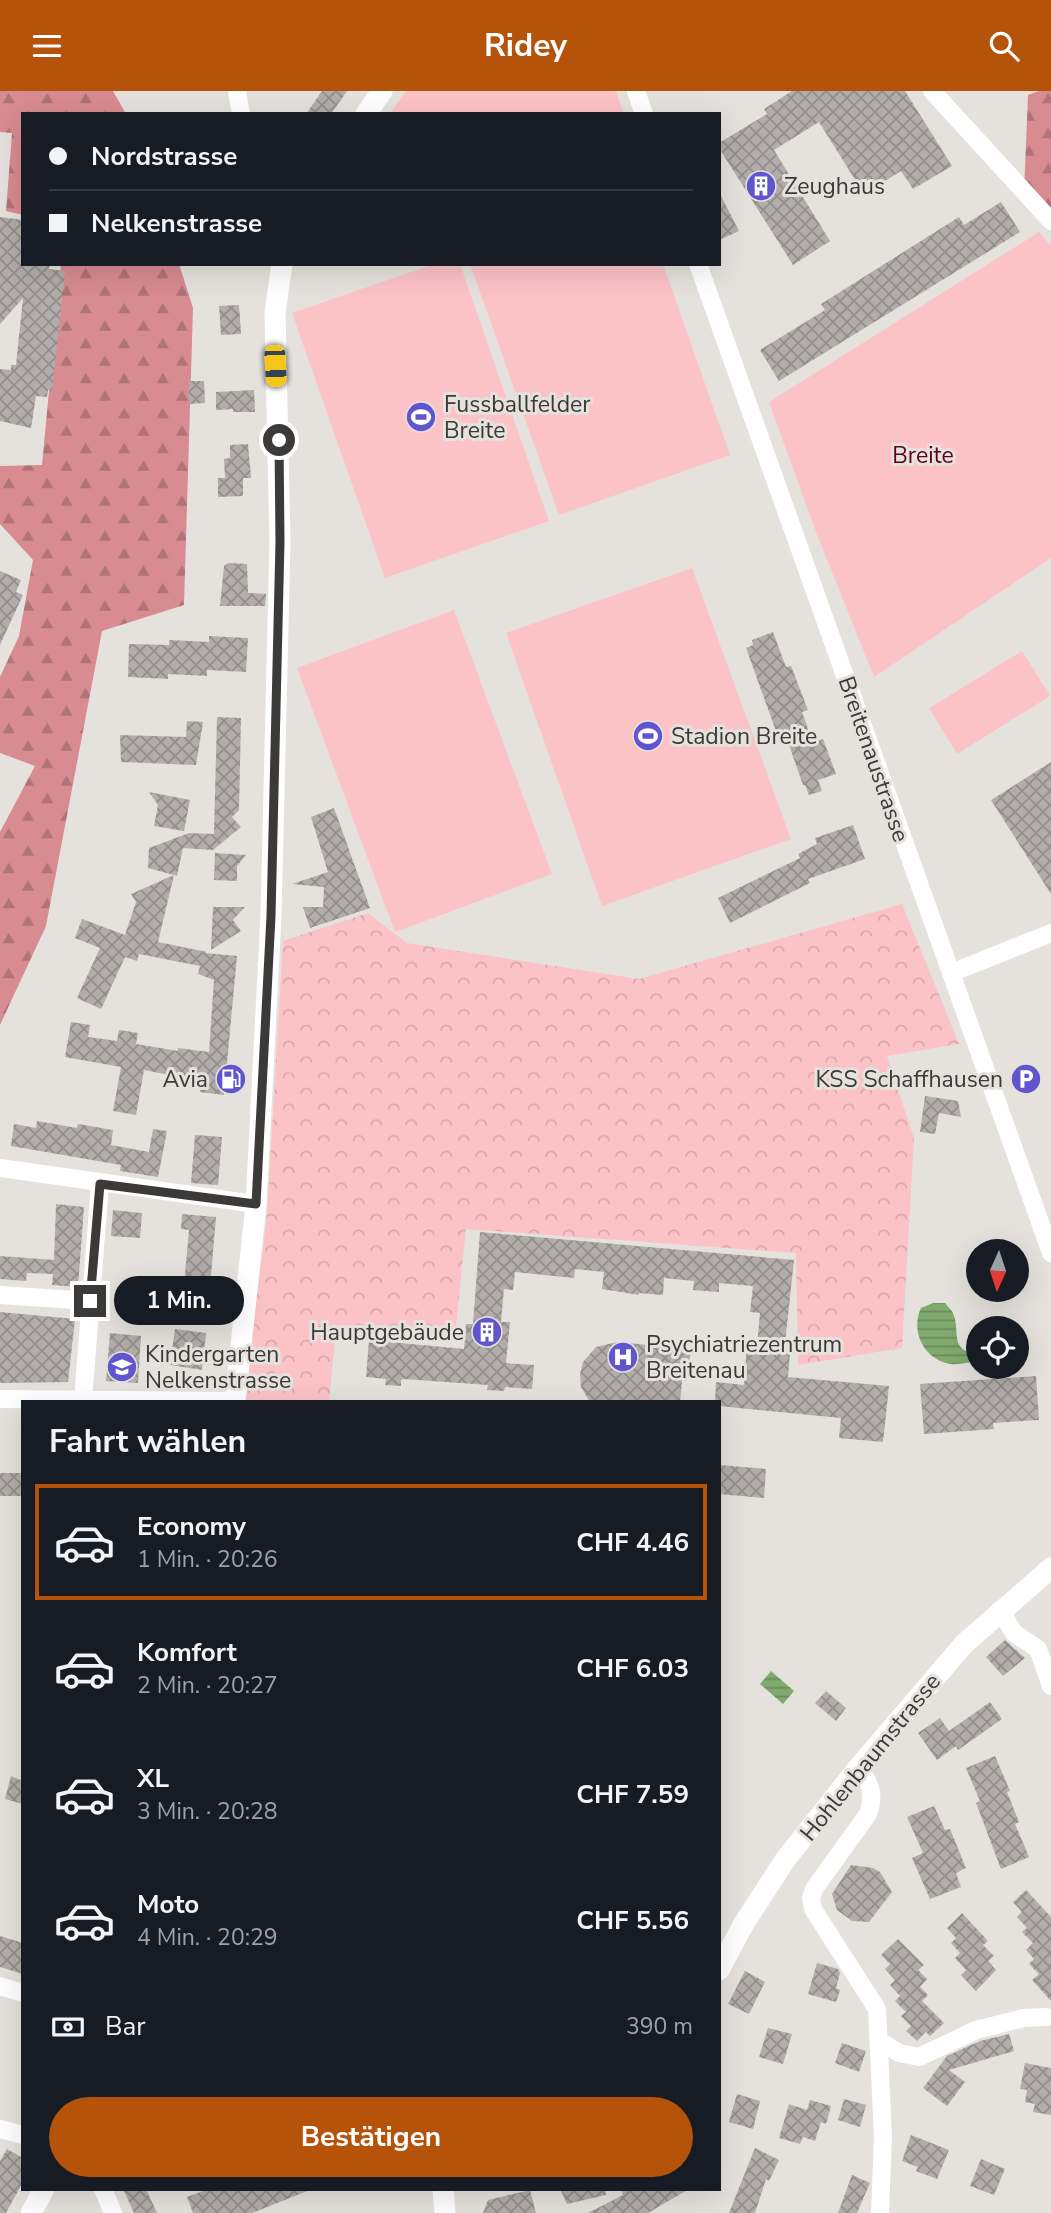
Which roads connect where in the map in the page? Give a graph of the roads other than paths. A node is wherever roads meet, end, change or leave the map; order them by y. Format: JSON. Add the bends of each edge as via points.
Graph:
{"nodes":[{"id":1,"x":237,"y":91,"type":"edge"},
{"id":2,"x":382,"y":91,"type":"edge"},
{"id":3,"x":636,"y":91,"type":"edge"},
{"id":4,"x":932,"y":91,"type":"edge"},
{"id":5,"x":242,"y":112,"type":"edge"},
{"id":6,"x":367,"y":112,"type":"edge"},
{"id":7,"x":644,"y":112,"type":"edge"},
{"id":8,"x":1051,"y":221,"type":"edge"},
{"id":9,"x":282,"y":266,"type":"edge"},
{"id":10,"x":699,"y":266,"type":"edge"},
{"id":11,"x":1051,"y":933,"type":"edge"},
{"id":12,"x":951,"y":973,"type":"junction"},
{"id":13,"x":0,"y":1168,"type":"edge"},
{"id":14,"x":100,"y":1184,"type":"junction"},
{"id":15,"x":256,"y":1204,"type":"junction"},
{"id":16,"x":1051,"y":1253,"type":"edge"},
{"id":17,"x":0,"y":1295,"type":"edge"},
{"id":18,"x":90,"y":1301,"type":"junction"},
{"id":19,"x":0,"y":1399,"type":"edge"},
{"id":20,"x":83,"y":1400,"type":"joint"},
{"id":21,"x":235,"y":1400,"type":"edge"},
{"id":22,"x":1051,"y":1568,"type":"edge"},
{"id":23,"x":1000,"y":1611,"type":"junction"},
{"id":24,"x":1051,"y":1686,"type":"edge"},
{"id":25,"x":858,"y":1768,"type":"junction"},
{"id":26,"x":721,"y":1966,"type":"edge"},
{"id":27,"x":0,"y":1986,"type":"edge"},
{"id":28,"x":21,"y":1992,"type":"edge"},
{"id":29,"x":1046,"y":2017,"type":"dead end"},
{"id":30,"x":880,"y":2041,"type":"junction"},
{"id":31,"x":0,"y":2129,"type":"edge"},
{"id":32,"x":21,"y":2134,"type":"edge"},
{"id":33,"x":43,"y":2191,"type":"edge"},
{"id":34,"x":104,"y":2191,"type":"edge"},
{"id":35,"x":443,"y":2191,"type":"edge"},
{"id":36,"x":31,"y":2213,"type":"edge"},
{"id":37,"x":113,"y":2213,"type":"edge"},
{"id":38,"x":445,"y":2213,"type":"edge"},
{"id":39,"x":880,"y":2213,"type":"edge"}],
"edges":[{"from":1,"to":5,"type":"street"},
{"from":2,"to":6,"type":"street"},
{"from":3,"to":7,"type":"street"},
{"from":4,"to":8,"type":"street"},
{"from":9,"to":15,"type":"street","via":[[275,312],[280,542],[271,916]]},
{"from":10,"to":12,"type":"street","name":"Breitenaustrasse"},
{"from":11,"to":12,"type":"street"},
{"from":12,"to":16,"type":"street","name":"Breitenaustrasse"},
{"from":13,"to":14,"type":"street"},
{"from":14,"to":15,"type":"street"},
{"from":14,"to":18,"type":"street"},
{"from":15,"to":21,"type":"street"},
{"from":17,"to":18,"type":"street"},
{"from":18,"to":20,"type":"street"},
{"from":19,"to":20,"type":"street"},
{"from":22,"to":23,"type":"street","name":"Hohlenbaumstrasse"},
{"from":23,"to":24,"type":"street","via":[[1014,1633],[1038,1649]]},
{"from":23,"to":25,"type":"street","name":"Hohlenbaumstrasse","via":[[964,1644]]},
{"from":25,"to":26,"type":"street","name":"Hohlenbaumstrasse","via":[[785,1860]]},
{"from":25,"to":30,"type":"street","via":[[868,1780],[872,1804],[811,1898],[813,1909],[877,2009]]},
{"from":27,"to":28,"type":"street"},
{"from":29,"to":30,"type":"street","via":[[976,2030],[919,2057],[899,2053]]},
{"from":30,"to":39,"type":"street"},
{"from":31,"to":32,"type":"street"},
{"from":33,"to":36,"type":"street"},
{"from":34,"to":37,"type":"street"},
{"from":35,"to":38,"type":"street"}]}
